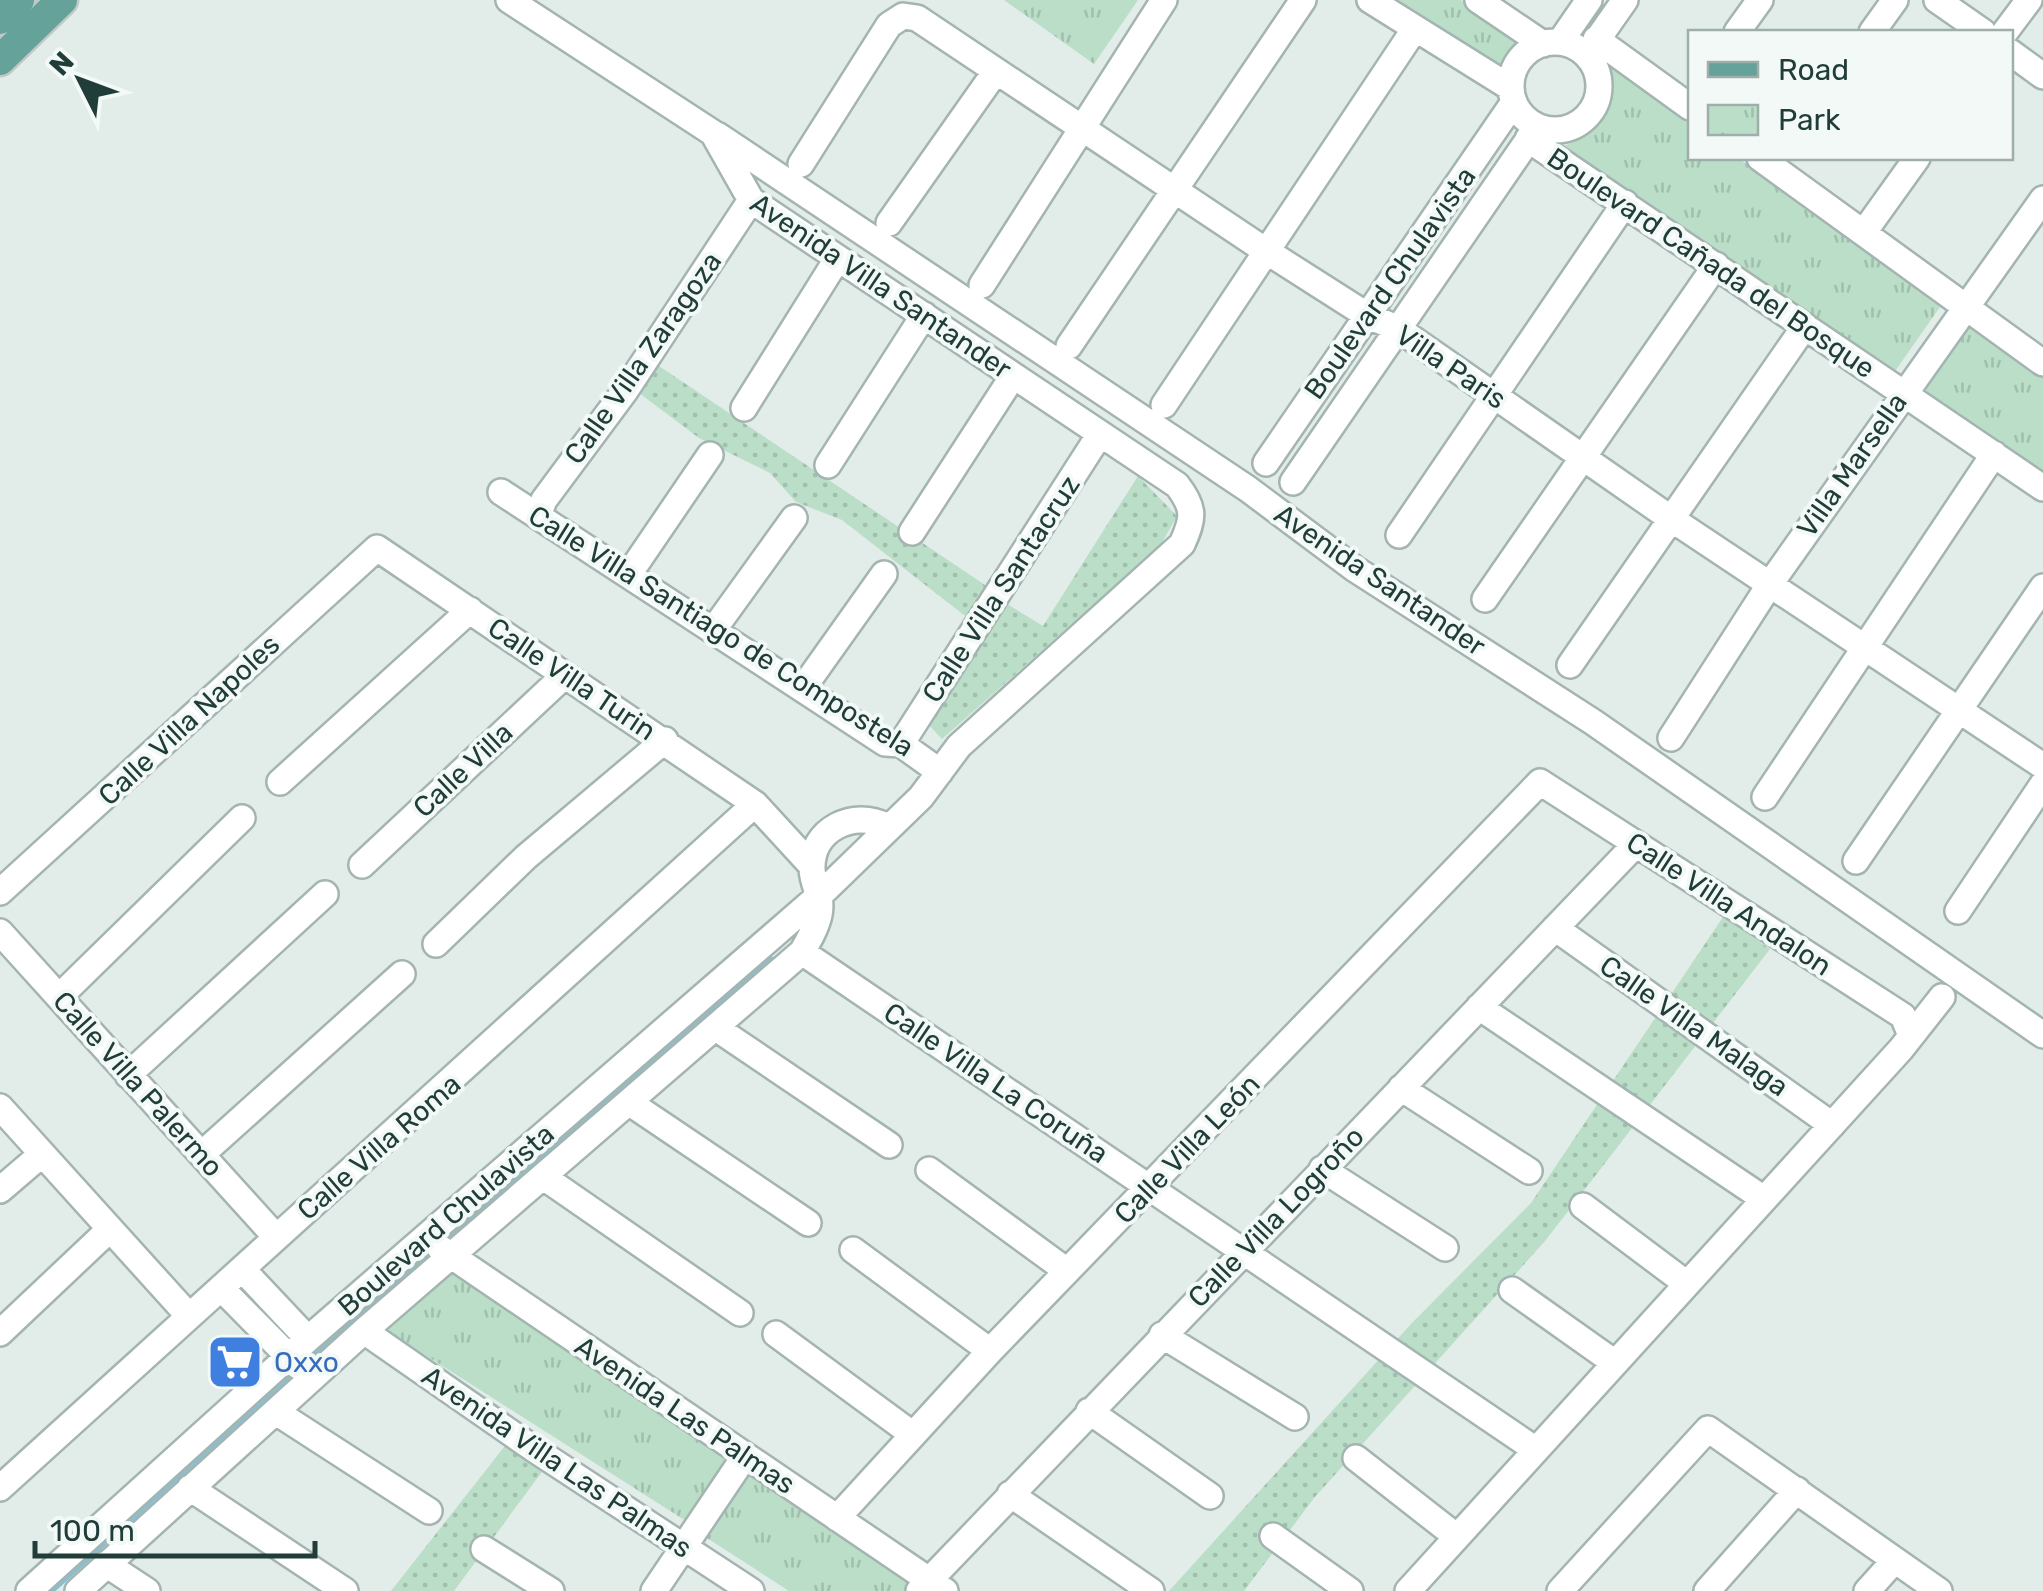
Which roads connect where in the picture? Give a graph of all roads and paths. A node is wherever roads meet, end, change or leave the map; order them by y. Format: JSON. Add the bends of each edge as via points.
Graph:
{"nodes":[{"id":1,"x":20,"y":0,"type":"edge"},
{"id":2,"x":62,"y":0,"type":"edge"},
{"id":3,"x":509,"y":0,"type":"edge"},
{"id":4,"x":1164,"y":0,"type":"edge"},
{"id":5,"x":1303,"y":0,"type":"edge"},
{"id":6,"x":1370,"y":0,"type":"edge"},
{"id":7,"x":1478,"y":0,"type":"edge"},
{"id":8,"x":1589,"y":0,"type":"edge"},
{"id":9,"x":1625,"y":0,"type":"edge"},
{"id":10,"x":1760,"y":0,"type":"edge"},
{"id":11,"x":1895,"y":0,"type":"edge"},
{"id":12,"x":1937,"y":0,"type":"edge"},
{"id":13,"x":2029,"y":0,"type":"edge"},
{"id":14,"x":0,"y":19,"type":"edge"},
{"id":15,"x":1414,"y":30,"type":"junction"},
{"id":16,"x":1738,"y":30,"type":"edge"},
{"id":17,"x":1873,"y":30,"type":"edge"},
{"id":18,"x":1980,"y":30,"type":"edge"},
{"id":19,"x":2007,"y":30,"type":"edge"},
{"id":20,"x":1552,"y":43,"type":"junction"},
{"id":21,"x":1592,"y":47,"type":"junction"},
{"id":22,"x":2013,"y":54,"type":"edge"},
{"id":23,"x":0,"y":60,"type":"edge"},
{"id":24,"x":996,"y":72,"type":"junction"},
{"id":25,"x":2043,"y":76,"type":"edge"},
{"id":26,"x":1513,"y":96,"type":"junction"},
{"id":27,"x":1688,"y":102,"type":"edge"},
{"id":28,"x":1083,"y":129,"type":"junction"},
{"id":29,"x":713,"y":132,"type":"junction"},
{"id":30,"x":1533,"y":133,"type":"junction"},
{"id":31,"x":1916,"y":160,"type":"edge"},
{"id":32,"x":1772,"y":161,"type":"edge"},
{"id":33,"x":801,"y":164,"type":"dead end"},
{"id":34,"x":1177,"y":190,"type":"junction"},
{"id":35,"x":2043,"y":199,"type":"edge"},
{"id":36,"x":751,"y":200,"type":"junction"},
{"id":37,"x":1625,"y":204,"type":"junction"},
{"id":38,"x":890,"y":223,"type":"dead end"},
{"id":39,"x":1864,"y":232,"type":"junction"},
{"id":40,"x":1266,"y":251,"type":"junction"},
{"id":41,"x":836,"y":260,"type":"junction"},
{"id":42,"x":1716,"y":265,"type":"junction"},
{"id":43,"x":982,"y":286,"type":"dead end"},
{"id":44,"x":1964,"y":306,"type":"junction"},
{"id":45,"x":924,"y":315,"type":"junction"},
{"id":46,"x":1368,"y":316,"type":"junction"},
{"id":47,"x":1804,"y":326,"type":"junction"},
{"id":48,"x":1397,"y":328,"type":"junction"},
{"id":49,"x":1069,"y":346,"type":"dead end"},
{"id":50,"x":2043,"y":363,"type":"edge"},
{"id":51,"x":1013,"y":376,"type":"junction"},
{"id":52,"x":1902,"y":392,"type":"junction"},
{"id":53,"x":1494,"y":396,"type":"junction"},
{"id":54,"x":1164,"y":405,"type":"dead end"},
{"id":55,"x":744,"y":408,"type":"dead end"},
{"id":56,"x":1100,"y":434,"type":"junction"},
{"id":57,"x":1994,"y":454,"type":"junction"},
{"id":58,"x":710,"y":455,"type":"dead end"},
{"id":59,"x":1583,"y":457,"type":"junction"},
{"id":60,"x":1266,"y":463,"type":"dead end"},
{"id":61,"x":828,"y":465,"type":"dead end"},
{"id":62,"x":1293,"y":482,"type":"dead end"},
{"id":63,"x":2043,"y":488,"type":"edge"},
{"id":64,"x":501,"y":492,"type":"dead end"},
{"id":65,"x":538,"y":516,"type":"junction"},
{"id":66,"x":794,"y":518,"type":"dead end"},
{"id":67,"x":1670,"y":518,"type":"junction"},
{"id":68,"x":912,"y":532,"type":"dead end"},
{"id":69,"x":1399,"y":536,"type":"dead end"},
{"id":70,"x":1182,"y":544,"type":"joint"},
{"id":71,"x":377,"y":548,"type":"joint"},
{"id":72,"x":629,"y":574,"type":"junction"},
{"id":73,"x":884,"y":574,"type":"dead end"},
{"id":74,"x":1770,"y":584,"type":"junction"},
{"id":75,"x":2043,"y":588,"type":"edge"},
{"id":76,"x":1484,"y":599,"type":"dead end"},
{"id":77,"x":470,"y":610,"type":"junction"},
{"id":78,"x":714,"y":629,"type":"junction"},
{"id":79,"x":1868,"y":647,"type":"junction"},
{"id":80,"x":1570,"y":665,"type":"dead end"},
{"id":81,"x":565,"y":676,"type":"junction"},
{"id":82,"x":803,"y":688,"type":"junction"},
{"id":83,"x":1960,"y":709,"type":"junction"},
{"id":84,"x":1671,"y":738,"type":"dead end"},
{"id":85,"x":665,"y":740,"type":"junction"},
{"id":86,"x":901,"y":744,"type":"junction"},
{"id":87,"x":2043,"y":766,"type":"edge"},
{"id":88,"x":940,"y":772,"type":"junction"},
{"id":89,"x":280,"y":782,"type":"dead end"},
{"id":90,"x":1540,"y":782,"type":"joint"},
{"id":91,"x":2043,"y":784,"type":"edge"},
{"id":92,"x":1765,"y":798,"type":"dead end"},
{"id":93,"x":760,"y":809,"type":"junction"},
{"id":94,"x":242,"y":818,"type":"dead end"},
{"id":95,"x":886,"y":826,"type":"junction"},
{"id":96,"x":823,"y":835,"type":"junction"},
{"id":97,"x":1635,"y":846,"type":"junction"},
{"id":98,"x":1856,"y":861,"type":"dead end"},
{"id":99,"x":362,"y":865,"type":"dead end"},
{"id":100,"x":812,"y":866,"type":"junction"},
{"id":101,"x":0,"y":892,"type":"edge"},
{"id":102,"x":325,"y":894,"type":"dead end"},
{"id":103,"x":821,"y":894,"type":"junction"},
{"id":104,"x":1958,"y":911,"type":"dead end"},
{"id":105,"x":1555,"y":928,"type":"junction"},
{"id":106,"x":0,"y":932,"type":"edge"},
{"id":107,"x":436,"y":944,"type":"dead end"},
{"id":108,"x":802,"y":952,"type":"junction"},
{"id":109,"x":402,"y":974,"type":"dead end"},
{"id":110,"x":60,"y":997,"type":"junction"},
{"id":111,"x":1942,"y":997,"type":"dead end"},
{"id":112,"x":1479,"y":1007,"type":"junction"},
{"id":113,"x":716,"y":1028,"type":"junction"},
{"id":114,"x":1910,"y":1034,"type":"junction"},
{"id":115,"x":2043,"y":1035,"type":"edge"},
{"id":116,"x":128,"y":1075,"type":"junction"},
{"id":117,"x":1401,"y":1088,"type":"junction"},
{"id":118,"x":630,"y":1103,"type":"junction"},
{"id":119,"x":0,"y":1108,"type":"edge"},
{"id":120,"x":1832,"y":1125,"type":"junction"},
{"id":121,"x":889,"y":1145,"type":"dead end"},
{"id":122,"x":42,"y":1154,"type":"junction"},
{"id":123,"x":202,"y":1154,"type":"junction"},
{"id":124,"x":1322,"y":1169,"type":"junction"},
{"id":125,"x":928,"y":1170,"type":"dead end"},
{"id":126,"x":1530,"y":1171,"type":"dead end"},
{"id":127,"x":545,"y":1178,"type":"junction"},
{"id":128,"x":1150,"y":1188,"type":"junction"},
{"id":129,"x":0,"y":1190,"type":"edge"},
{"id":130,"x":1764,"y":1199,"type":"junction"},
{"id":131,"x":1583,"y":1206,"type":"dead end"},
{"id":132,"x":808,"y":1223,"type":"dead end"},
{"id":133,"x":110,"y":1230,"type":"junction"},
{"id":134,"x":276,"y":1238,"type":"junction"},
{"id":135,"x":425,"y":1238,"type":"junction"},
{"id":136,"x":1445,"y":1248,"type":"dead end"},
{"id":137,"x":852,"y":1250,"type":"dead end"},
{"id":138,"x":1243,"y":1251,"type":"junction"},
{"id":139,"x":452,"y":1256,"type":"junction"},
{"id":140,"x":242,"y":1269,"type":"junction"},
{"id":141,"x":1067,"y":1271,"type":"junction"},
{"id":142,"x":1687,"y":1284,"type":"junction"},
{"id":143,"x":221,"y":1288,"type":"junction"},
{"id":144,"x":1512,"y":1290,"type":"dead end"},
{"id":145,"x":740,"y":1313,"type":"dead end"},
{"id":146,"x":189,"y":1316,"type":"junction"},
{"id":147,"x":364,"y":1331,"type":"junction"},
{"id":148,"x":0,"y":1333,"type":"edge"},
{"id":149,"x":776,"y":1334,"type":"dead end"},
{"id":150,"x":1162,"y":1335,"type":"junction"},
{"id":151,"x":299,"y":1347,"type":"junction"},
{"id":152,"x":990,"y":1352,"type":"junction"},
{"id":153,"x":1615,"y":1363,"type":"junction"},
{"id":154,"x":310,"y":1380,"type":"junction"},
{"id":155,"x":1089,"y":1411,"type":"junction"},
{"id":156,"x":276,"y":1412,"type":"junction"},
{"id":157,"x":1296,"y":1417,"type":"dead end"},
{"id":158,"x":912,"y":1434,"type":"junction"},
{"id":159,"x":1536,"y":1450,"type":"junction"},
{"id":160,"x":745,"y":1456,"type":"junction"},
{"id":161,"x":1356,"y":1458,"type":"dead end"},
{"id":162,"x":0,"y":1488,"type":"edge"},
{"id":163,"x":190,"y":1488,"type":"junction"},
{"id":164,"x":1797,"y":1490,"type":"junction"},
{"id":165,"x":1010,"y":1494,"type":"junction"},
{"id":166,"x":1210,"y":1496,"type":"dead end"},
{"id":167,"x":430,"y":1511,"type":"dead end"},
{"id":168,"x":838,"y":1518,"type":"junction"},
{"id":169,"x":1273,"y":1536,"type":"dead end"},
{"id":170,"x":1457,"y":1537,"type":"junction"},
{"id":171,"x":684,"y":1547,"type":"junction"},
{"id":172,"x":484,"y":1549,"type":"dead end"},
{"id":173,"x":1894,"y":1561,"type":"junction"},
{"id":174,"x":106,"y":1564,"type":"junction"},
{"id":175,"x":930,"y":1587,"type":"edge"},
{"id":176,"x":28,"y":1591,"type":"edge"},
{"id":177,"x":78,"y":1591,"type":"edge"},
{"id":178,"x":147,"y":1591,"type":"edge"},
{"id":179,"x":345,"y":1591,"type":"edge"},
{"id":180,"x":551,"y":1591,"type":"edge"},
{"id":181,"x":654,"y":1591,"type":"edge"},
{"id":182,"x":751,"y":1591,"type":"edge"},
{"id":183,"x":1151,"y":1591,"type":"edge"},
{"id":184,"x":1350,"y":1591,"type":"edge"},
{"id":185,"x":1408,"y":1591,"type":"edge"},
{"id":186,"x":1560,"y":1591,"type":"edge"},
{"id":187,"x":1707,"y":1591,"type":"edge"},
{"id":188,"x":1867,"y":1591,"type":"edge"},
{"id":189,"x":1938,"y":1591,"type":"edge"}],
"edges":[{"from":1,"to":14,"type":"main road"},
{"from":2,"to":23,"type":"main road"},
{"from":3,"to":29,"type":"street","name":"Avenida Villa Santander"},
{"from":4,"to":28,"type":"street"},
{"from":5,"to":34,"type":"street"},
{"from":6,"to":15,"type":"street"},
{"from":7,"to":20,"type":"street"},
{"from":8,"to":20,"type":"street","name":"Boulevard Chulavista"},
{"from":9,"to":21,"type":"street"},
{"from":10,"to":16,"type":"street"},
{"from":11,"to":17,"type":"street"},
{"from":12,"to":18,"type":"street"},
{"from":13,"to":19,"type":"street"},
{"from":15,"to":26,"type":"street"},
{"from":15,"to":40,"type":"street"},
{"from":20,"to":21,"type":"street"},
{"from":20,"to":26,"type":"street","name":"Boulevard Chulavista","via":[[1519,60]]},
{"from":21,"to":27,"type":"street"},
{"from":21,"to":30,"type":"street","via":[[1600,82],[1592,111],[1567,129]]},
{"from":22,"to":25,"type":"street"},
{"from":24,"to":28,"type":"street","name":"Villa Paris"},
{"from":24,"to":33,"type":"street","name":"Villa Paris","via":[[917,18],[902,16]]},
{"from":24,"to":38,"type":"street"},
{"from":26,"to":30,"type":"street"},
{"from":26,"to":46,"type":"street","name":"Boulevard Chulavista"},
{"from":28,"to":34,"type":"street","name":"Villa Paris"},
{"from":28,"to":43,"type":"street"},
{"from":29,"to":36,"type":"street","name":"Avenida Villa Santander"},
{"from":29,"to":115,"type":"street","name":"Avenida Santander","via":[[1593,722]]},
{"from":30,"to":37,"type":"street","name":"Boulevard Cañada del Bosque"},
{"from":30,"to":48,"type":"street","name":"Boulevard Chulavista"},
{"from":31,"to":39,"type":"street"},
{"from":32,"to":39,"type":"street"},
{"from":34,"to":40,"type":"street","name":"Villa Paris"},
{"from":34,"to":49,"type":"street"},
{"from":35,"to":44,"type":"street","name":"Villa Marsella"},
{"from":36,"to":41,"type":"street","name":"Avenida Villa Santander"},
{"from":36,"to":65,"type":"street","name":"Calle Villa Zaragoza"},
{"from":37,"to":42,"type":"street","name":"Boulevard Cañada del Bosque"},
{"from":37,"to":53,"type":"street"},
{"from":39,"to":44,"type":"street"},
{"from":40,"to":46,"type":"street","name":"Villa Paris"},
{"from":40,"to":54,"type":"street"},
{"from":41,"to":45,"type":"street","name":"Avenida Villa Santander"},
{"from":41,"to":55,"type":"street"},
{"from":42,"to":47,"type":"street","name":"Boulevard Cañada del Bosque"},
{"from":42,"to":59,"type":"street"},
{"from":44,"to":50,"type":"street"},
{"from":44,"to":52,"type":"street","name":"Villa Marsella"},
{"from":45,"to":51,"type":"street","name":"Avenida Villa Santander"},
{"from":45,"to":61,"type":"street"},
{"from":46,"to":48,"type":"street","name":"Villa Paris"},
{"from":46,"to":60,"type":"street","name":"Boulevard Chulavista"},
{"from":47,"to":52,"type":"street","name":"Boulevard Cañada del Bosque"},
{"from":47,"to":67,"type":"street"},
{"from":48,"to":53,"type":"street","name":"Villa Paris"},
{"from":48,"to":62,"type":"street","name":"Boulevard Chulavista"},
{"from":51,"to":56,"type":"street","name":"Avenida Villa Santander"},
{"from":51,"to":68,"type":"street"},
{"from":52,"to":57,"type":"street","name":"Boulevard Cañada del Bosque"},
{"from":52,"to":74,"type":"street","name":"Villa Marsella"},
{"from":53,"to":59,"type":"street","name":"Villa Paris"},
{"from":53,"to":69,"type":"street"},
{"from":56,"to":70,"type":"street","name":"Avenida Villa Santander","via":[[1177,485],[1190,502],[1193,519]]},
{"from":56,"to":86,"type":"street","name":"Calle Villa Santacruz"},
{"from":57,"to":63,"type":"street","name":"Boulevard Cañada del Bosque"},
{"from":57,"to":79,"type":"street"},
{"from":58,"to":72,"type":"street"},
{"from":59,"to":67,"type":"street","name":"Villa Paris"},
{"from":59,"to":76,"type":"street"},
{"from":64,"to":65,"type":"street","name":"Calle Villa Santiago de Compostela"},
{"from":65,"to":72,"type":"street","name":"Calle Villa Santiago de Compostela"},
{"from":66,"to":78,"type":"street"},
{"from":67,"to":74,"type":"street","name":"Villa Paris"},
{"from":67,"to":80,"type":"street"},
{"from":70,"to":88,"type":"street","name":"Boulevard Chulavista","via":[[958,746]]},
{"from":71,"to":77,"type":"street","name":"Calle Villa Turin"},
{"from":71,"to":101,"type":"street","name":"Calle Villa Napoles"},
{"from":72,"to":78,"type":"street","name":"Calle Villa Santiago de Compostela"},
{"from":73,"to":82,"type":"street"},
{"from":74,"to":79,"type":"street","name":"Villa Paris"},
{"from":74,"to":84,"type":"street","name":"Villa Marsella"},
{"from":75,"to":83,"type":"street"},
{"from":77,"to":81,"type":"street","name":"Calle Villa Turin"},
{"from":77,"to":89,"type":"street"},
{"from":78,"to":82,"type":"street","name":"Calle Villa Santiago de Compostela"},
{"from":79,"to":83,"type":"street","name":"Villa Paris"},
{"from":79,"to":92,"type":"street"},
{"from":81,"to":85,"type":"street","name":"Calle Villa Turin"},
{"from":81,"to":99,"type":"street","name":"Calle Villa"},
{"from":82,"to":86,"type":"street","name":"Calle Villa Santiago de Compostela","via":[[885,742]]},
{"from":83,"to":87,"type":"street","name":"Villa Paris"},
{"from":83,"to":98,"type":"street"},
{"from":85,"to":93,"type":"street","name":"Calle Villa Turin"},
{"from":85,"to":107,"type":"street","via":[[526,857]]},
{"from":86,"to":88,"type":"street","name":"Calle Villa Santiago de Compostela"},
{"from":88,"to":95,"type":"street","name":"Boulevard Chulavista"},
{"from":90,"to":97,"type":"street","name":"Calle Villa Andalon"},
{"from":90,"to":128,"type":"street","name":"Calle Villa León"},
{"from":91,"to":104,"type":"street"},
{"from":93,"to":96,"type":"street","name":"Calle Villa Turin"},
{"from":93,"to":100,"type":"street","name":"Calle Villa Turin"},
{"from":93,"to":134,"type":"street","name":"Calle Villa Roma"},
{"from":94,"to":110,"type":"street"},
{"from":95,"to":96,"type":"street","via":[[858,819]]},
{"from":95,"to":103,"type":"street","name":"Boulevard Chulavista"},
{"from":96,"to":100,"type":"street"},
{"from":97,"to":105,"type":"street","name":"Calle Villa Logroño"},
{"from":97,"to":114,"type":"street","name":"Calle Villa Andalon","via":[[1903,1016]]},
{"from":100,"to":103,"type":"street"},
{"from":102,"to":116,"type":"street"},
{"from":103,"to":108,"type":"street","name":"Boulevard Chulavista"},
{"from":103,"to":135,"type":"street","name":"Boulevard Chulavista"},
{"from":105,"to":112,"type":"street","name":"Calle Villa Logroño"},
{"from":105,"to":120,"type":"street","name":"Calle Villa Malaga"},
{"from":106,"to":110,"type":"street","name":"Calle Villa Palermo"},
{"from":108,"to":113,"type":"street","name":"Boulevard Chulavista"},
{"from":108,"to":128,"type":"street","name":"Calle Villa La Coruña"},
{"from":109,"to":123,"type":"street"},
{"from":110,"to":116,"type":"street","name":"Calle Villa Palermo"},
{"from":111,"to":114,"type":"street"},
{"from":112,"to":117,"type":"street","name":"Calle Villa Logroño"},
{"from":112,"to":130,"type":"street"},
{"from":113,"to":118,"type":"street","name":"Boulevard Chulavista"},
{"from":113,"to":121,"type":"street"},
{"from":114,"to":120,"type":"street"},
{"from":116,"to":123,"type":"street","name":"Calle Villa Palermo"},
{"from":117,"to":124,"type":"street","name":"Calle Villa Logroño"},
{"from":117,"to":126,"type":"street"},
{"from":118,"to":127,"type":"street","name":"Boulevard Chulavista"},
{"from":118,"to":132,"type":"street"},
{"from":119,"to":122,"type":"street"},
{"from":120,"to":130,"type":"street"},
{"from":122,"to":129,"type":"street"},
{"from":122,"to":133,"type":"street"},
{"from":123,"to":134,"type":"street","name":"Calle Villa Palermo"},
{"from":124,"to":136,"type":"street"},
{"from":124,"to":138,"type":"street","name":"Calle Villa Logroño"},
{"from":125,"to":141,"type":"street"},
{"from":127,"to":139,"type":"street","name":"Boulevard Chulavista"},
{"from":127,"to":145,"type":"street"},
{"from":128,"to":138,"type":"street","name":"Calle Villa La Coruña"},
{"from":128,"to":141,"type":"street","name":"Calle Villa León"},
{"from":130,"to":142,"type":"street"},
{"from":131,"to":142,"type":"street"},
{"from":133,"to":146,"type":"street"},
{"from":133,"to":148,"type":"street"},
{"from":134,"to":140,"type":"street","name":"Calle Villa Roma"},
{"from":135,"to":139,"type":"street","name":"Avenida Las Palmas"},
{"from":135,"to":151,"type":"street","name":"Boulevard Chulavista"},
{"from":137,"to":152,"type":"street"},
{"from":138,"to":150,"type":"street","name":"Calle Villa Logroño"},
{"from":138,"to":159,"type":"street","name":"Calle Villa La Coruña"},
{"from":139,"to":147,"type":"street","name":"Boulevard Chulavista"},
{"from":139,"to":160,"type":"street","name":"Avenida Las Palmas"},
{"from":140,"to":143,"type":"street","name":"Calle Villa Roma"},
{"from":140,"to":151,"type":"street"},
{"from":141,"to":152,"type":"street","name":"Calle Villa León"},
{"from":142,"to":153,"type":"street"},
{"from":143,"to":146,"type":"street","name":"Calle Villa Roma"},
{"from":143,"to":151,"type":"street"},
{"from":144,"to":153,"type":"street"},
{"from":146,"to":162,"type":"street","name":"Calle Villa Roma"},
{"from":147,"to":154,"type":"street","name":"Boulevard Chulavista"},
{"from":147,"to":171,"type":"street","name":"Avenida Villa Las Palmas"},
{"from":149,"to":158,"type":"street"},
{"from":150,"to":155,"type":"street","name":"Calle Villa Logroño"},
{"from":150,"to":157,"type":"street"},
{"from":151,"to":154,"type":"street"},
{"from":151,"to":176,"type":"street","name":"Boulevard Chulavista"},
{"from":152,"to":158,"type":"street","name":"Calle Villa León"},
{"from":153,"to":159,"type":"street"},
{"from":154,"to":156,"type":"street","name":"Boulevard Chulavista"},
{"from":155,"to":165,"type":"street","name":"Calle Villa Logroño"},
{"from":155,"to":166,"type":"street"},
{"from":156,"to":163,"type":"street","name":"Boulevard Chulavista"},
{"from":156,"to":167,"type":"street"},
{"from":158,"to":168,"type":"street","name":"Calle Villa León"},
{"from":159,"to":170,"type":"street"},
{"from":160,"to":168,"type":"street","name":"Avenida Las Palmas"},
{"from":160,"to":171,"type":"street"},
{"from":161,"to":170,"type":"street"},
{"from":163,"to":174,"type":"street","name":"Boulevard Chulavista"},
{"from":163,"to":179,"type":"street"},
{"from":164,"to":173,"type":"street"},
{"from":164,"to":186,"type":"street","via":[[1708,1429]]},
{"from":164,"to":187,"type":"street"},
{"from":165,"to":175,"type":"street","name":"Calle Villa Logroño"},
{"from":165,"to":183,"type":"street"},
{"from":168,"to":175,"type":"street","name":"Avenida Las Palmas"},
{"from":169,"to":184,"type":"street"},
{"from":170,"to":185,"type":"street"},
{"from":171,"to":181,"type":"street"},
{"from":171,"to":182,"type":"street","name":"Avenida Villa Las Palmas"},
{"from":172,"to":180,"type":"street"},
{"from":173,"to":188,"type":"street"},
{"from":173,"to":189,"type":"street"},
{"from":174,"to":177,"type":"street","name":"Boulevard Chulavista"},
{"from":174,"to":178,"type":"street"}]}
